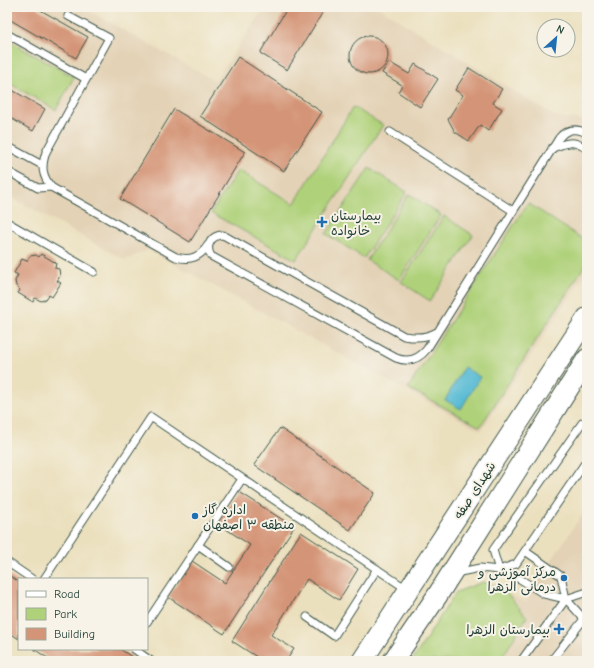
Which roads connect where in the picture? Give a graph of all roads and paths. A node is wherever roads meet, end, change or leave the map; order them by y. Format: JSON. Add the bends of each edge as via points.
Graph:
{"nodes":[{"id":1,"x":68,"y":16,"type":"dead end"},
{"id":2,"x":7,"y":34,"type":"edge"},
{"id":3,"x":86,"y":79,"type":"junction"},
{"id":4,"x":390,"y":132,"type":"dead end"},
{"id":5,"x":587,"y":133,"type":"edge"},
{"id":6,"x":7,"y":146,"type":"edge"},
{"id":7,"x":552,"y":148,"type":"junction"},
{"id":8,"x":587,"y":149,"type":"edge"},
{"id":9,"x":42,"y":165,"type":"junction"},
{"id":10,"x":7,"y":171,"type":"edge"},
{"id":11,"x":51,"y":187,"type":"junction"},
{"id":12,"x":513,"y":211,"type":"junction"},
{"id":13,"x":7,"y":222,"type":"edge"},
{"id":14,"x":208,"y":245,"type":"junction"},
{"id":15,"x":94,"y":272,"type":"dead end"},
{"id":16,"x":587,"y":318,"type":"edge"},
{"id":17,"x":437,"y":332,"type":"junction"},
{"id":18,"x":587,"y":359,"type":"edge"},
{"id":19,"x":587,"y":422,"type":"edge"},
{"id":20,"x":587,"y":460,"type":"edge"},
{"id":21,"x":242,"y":478,"type":"junction"},
{"id":22,"x":198,"y":545,"type":"junction"},
{"id":23,"x":525,"y":551,"type":"junction"},
{"id":24,"x":7,"y":562,"type":"edge"},
{"id":25,"x":230,"y":567,"type":"dead end"},
{"id":26,"x":377,"y":569,"type":"junction"},
{"id":27,"x":499,"y":570,"type":"junction"},
{"id":28,"x":451,"y":574,"type":"junction"},
{"id":29,"x":31,"y":578,"type":"edge"},
{"id":30,"x":45,"y":578,"type":"edge"},
{"id":31,"x":408,"y":590,"type":"junction"},
{"id":32,"x":587,"y":592,"type":"edge"},
{"id":33,"x":566,"y":599,"type":"junction"},
{"id":34,"x":307,"y":617,"type":"dead end"},
{"id":35,"x":148,"y":620,"type":"edge"},
{"id":36,"x":586,"y":621,"type":"edge"},
{"id":37,"x":135,"y":650,"type":"edge"},
{"id":38,"x":151,"y":661,"type":"edge"},
{"id":39,"x":362,"y":661,"type":"edge"},
{"id":40,"x":394,"y":661,"type":"edge"},
{"id":41,"x":521,"y":661,"type":"edge"},
{"id":42,"x":551,"y":661,"type":"edge"}],
"edges":[{"from":1,"to":3,"type":"lane","via":[[109,38]]},
{"from":2,"to":3,"type":"lane"},
{"from":3,"to":9,"type":"lane","via":[[49,145]]},
{"from":4,"to":12,"type":"lane"},
{"from":5,"to":7,"type":"lane","via":[[578,129],[563,132]]},
{"from":6,"to":9,"type":"lane"},
{"from":7,"to":8,"type":"lane","via":[[571,142]]},
{"from":7,"to":12,"type":"lane"},
{"from":9,"to":11,"type":"lane"},
{"from":10,"to":11,"type":"lane","via":[[38,188]]},
{"from":11,"to":14,"type":"lane","via":[[176,257],[194,258]]},
{"from":12,"to":17,"type":"lane"},
{"from":13,"to":15,"type":"lane"},
{"from":14,"to":17,"type":"lane","via":[[212,238],[223,235],[404,336],[419,338]]},
{"from":14,"to":17,"type":"lane","via":[[211,256],[401,360],[419,358]]},
{"from":16,"to":31,"type":"main road","name":"شهدای صفه"},
{"from":18,"to":28,"type":"main road","name":"شهدای صفه"},
{"from":19,"to":27,"type":"lane","via":[[582,422],[493,550]]},
{"from":20,"to":23,"type":"lane"},
{"from":21,"to":22,"type":"lane"},
{"from":21,"to":26,"type":"lane"},
{"from":21,"to":30,"type":"lane","via":[[151,417]]},
{"from":22,"to":25,"type":"lane"},
{"from":22,"to":35,"type":"lane"},
{"from":23,"to":27,"type":"lane","via":[[516,564]]},
{"from":23,"to":33,"type":"lane","via":[[561,576]]},
{"from":24,"to":29,"type":"lane"},
{"from":26,"to":31,"type":"lane"},
{"from":26,"to":34,"type":"lane","via":[[334,636]]},
{"from":27,"to":28,"type":"lane","via":[[480,568]]},
{"from":27,"to":33,"type":"lane","via":[[544,594]]},
{"from":28,"to":40,"type":"main road","name":"شهدای صفه"},
{"from":31,"to":39,"type":"main road","name":"شهدای صفه"},
{"from":32,"to":33,"type":"lane"},
{"from":33,"to":36,"type":"lane"},
{"from":33,"to":41,"type":"lane"},
{"from":36,"to":42,"type":"lane"},
{"from":37,"to":38,"type":"lane"}]}
